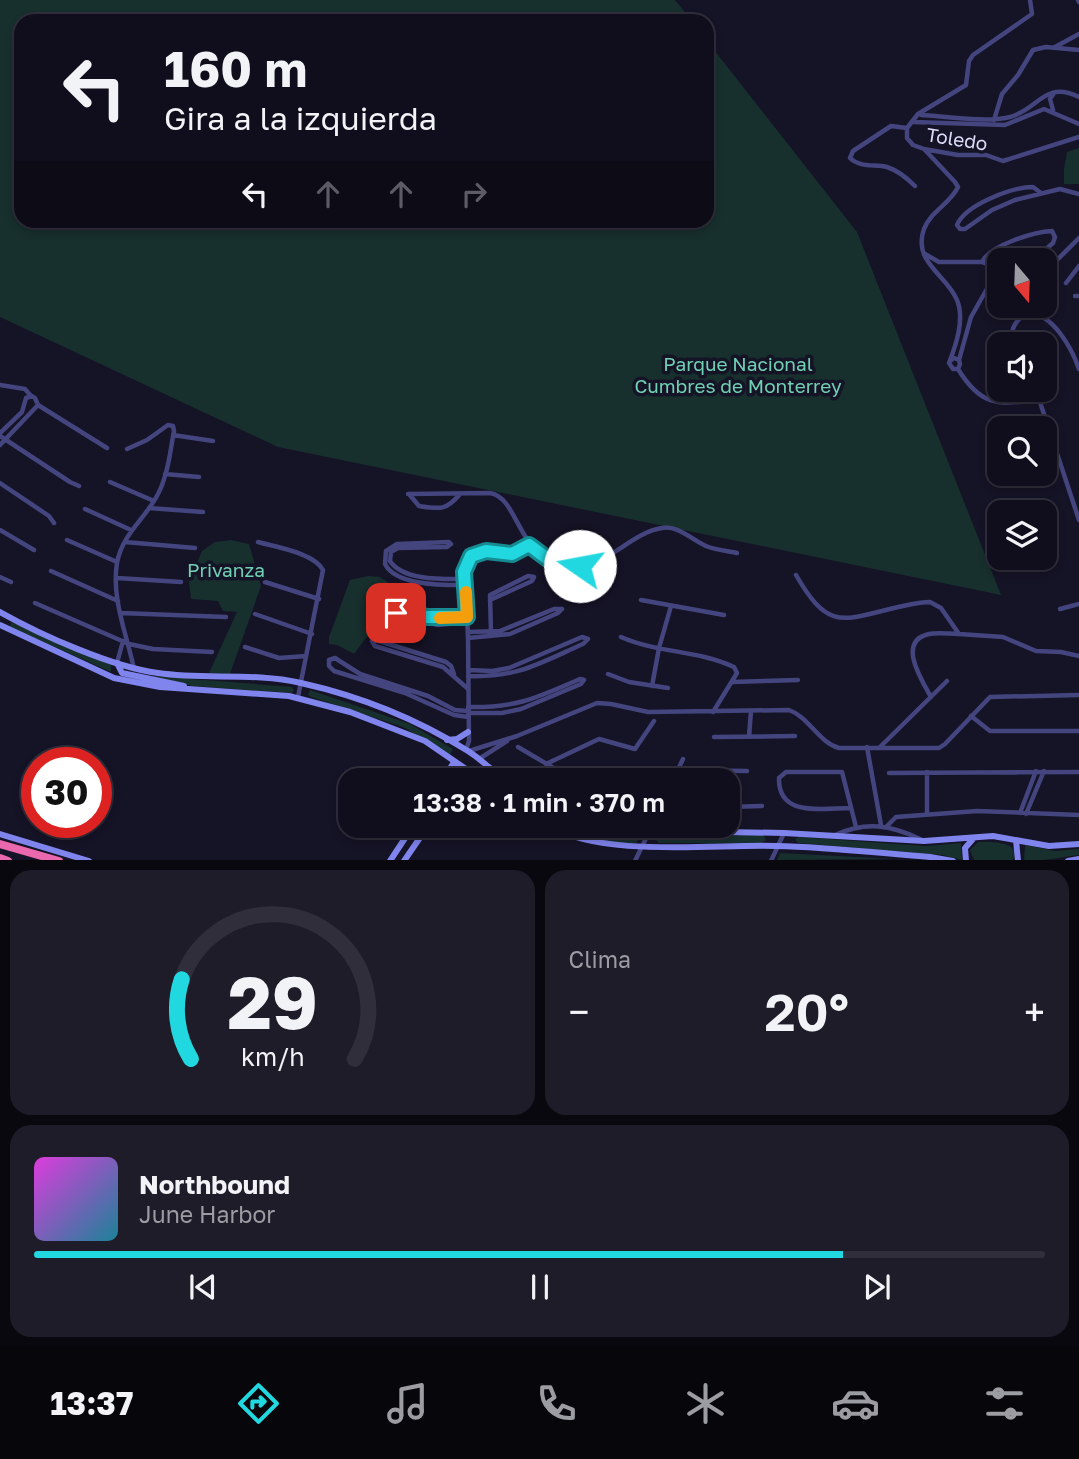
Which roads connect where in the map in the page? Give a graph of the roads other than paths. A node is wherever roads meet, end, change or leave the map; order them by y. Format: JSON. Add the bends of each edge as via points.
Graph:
{"nodes":[{"id":1,"x":1030,"y":0,"type":"edge"},
{"id":2,"x":1079,"y":34,"type":"edge"},
{"id":3,"x":1054,"y":48,"type":"junction"},
{"id":4,"x":1079,"y":50,"type":"edge"},
{"id":5,"x":1057,"y":91,"type":"junction"},
{"id":6,"x":1079,"y":97,"type":"edge"},
{"id":7,"x":1054,"y":111,"type":"junction"},
{"id":8,"x":918,"y":114,"type":"junction"},
{"id":9,"x":995,"y":118,"type":"junction"},
{"id":10,"x":912,"y":122,"type":"junction"},
{"id":11,"x":1079,"y":124,"type":"edge"},
{"id":12,"x":993,"y":126,"type":"junction"},
{"id":13,"x":907,"y":128,"type":"junction"},
{"id":14,"x":1079,"y":137,"type":"edge"},
{"id":15,"x":924,"y":149,"type":"junction"},
{"id":16,"x":915,"y":186,"type":"dead end"},
{"id":17,"x":1041,"y":193,"type":"junction"},
{"id":18,"x":1079,"y":194,"type":"edge"},
{"id":19,"x":1079,"y":238,"type":"edge"},
{"id":20,"x":999,"y":248,"type":"edge"},
{"id":21,"x":1047,"y":248,"type":"edge"},
{"id":22,"x":924,"y":253,"type":"junction"},
{"id":23,"x":987,"y":254,"type":"edge"},
{"id":24,"x":1057,"y":260,"type":"edge"},
{"id":25,"x":982,"y":262,"type":"junction"},
{"id":26,"x":946,"y":263,"type":"junction"},
{"id":27,"x":1079,"y":266,"type":"edge"},
{"id":28,"x":937,"y":274,"type":"junction"},
{"id":29,"x":1066,"y":283,"type":"dead end"},
{"id":30,"x":1041,"y":318,"type":"edge"},
{"id":31,"x":959,"y":360,"type":"junction"},
{"id":32,"x":950,"y":361,"type":"junction"},
{"id":33,"x":958,"y":369,"type":"junction"},
{"id":34,"x":1079,"y":369,"type":"edge"},
{"id":35,"x":0,"y":385,"type":"edge"},
{"id":36,"x":32,"y":396,"type":"junction"},
{"id":37,"x":987,"y":401,"type":"edge"},
{"id":38,"x":992,"y":402,"type":"edge"},
{"id":39,"x":1011,"y":402,"type":"edge"},
{"id":40,"x":1041,"y":402,"type":"edge"},
{"id":41,"x":38,"y":405,"type":"junction"},
{"id":42,"x":24,"y":414,"type":"junction"},
{"id":43,"x":173,"y":435,"type":"junction"},
{"id":44,"x":1,"y":436,"type":"edge"},
{"id":45,"x":214,"y":441,"type":"dead end"},
{"id":46,"x":0,"y":445,"type":"edge"},
{"id":47,"x":107,"y":448,"type":"dead end"},
{"id":48,"x":127,"y":449,"type":"dead end"},
{"id":49,"x":165,"y":474,"type":"junction"},
{"id":50,"x":199,"y":477,"type":"dead end"},
{"id":51,"x":110,"y":482,"type":"dead end"},
{"id":52,"x":0,"y":484,"type":"edge"},
{"id":53,"x":79,"y":486,"type":"dead end"},
{"id":54,"x":460,"y":493,"type":"junction"},
{"id":55,"x":154,"y":501,"type":"junction"},
{"id":56,"x":148,"y":508,"type":"junction"},
{"id":57,"x":85,"y":509,"type":"dead end"},
{"id":58,"x":203,"y":512,"type":"dead end"},
{"id":59,"x":1079,"y":520,"type":"edge"},
{"id":60,"x":54,"y":523,"type":"dead end"},
{"id":61,"x":0,"y":530,"type":"edge"},
{"id":62,"x":131,"y":530,"type":"junction"},
{"id":63,"x":67,"y":540,"type":"dead end"},
{"id":64,"x":125,"y":542,"type":"junction"},
{"id":65,"x":258,"y":542,"type":"dead end"},
{"id":66,"x":420,"y":545,"type":"junction"},
{"id":67,"x":529,"y":545,"type":"junction"},
{"id":68,"x":195,"y":548,"type":"dead end"},
{"id":69,"x":34,"y":550,"type":"dead end"},
{"id":70,"x":737,"y":554,"type":"dead end"},
{"id":71,"x":117,"y":562,"type":"junction"},
{"id":72,"x":51,"y":571,"type":"dead end"},
{"id":73,"x":796,"y":575,"type":"dead end"},
{"id":74,"x":0,"y":577,"type":"edge"},
{"id":75,"x":117,"y":578,"type":"junction"},
{"id":76,"x":11,"y":582,"type":"dead end"},
{"id":77,"x":181,"y":582,"type":"dead end"},
{"id":78,"x":265,"y":582,"type":"dead end"},
{"id":79,"x":465,"y":582,"type":"junction"},
{"id":80,"x":319,"y":598,"type":"junction"},
{"id":81,"x":489,"y":600,"type":"junction"},
{"id":82,"x":641,"y":600,"type":"dead end"},
{"id":83,"x":118,"y":601,"type":"junction"},
{"id":84,"x":35,"y":603,"type":"dead end"},
{"id":85,"x":1079,"y":604,"type":"edge"},
{"id":86,"x":671,"y":606,"type":"junction"},
{"id":87,"x":1059,"y":609,"type":"dead end"},
{"id":88,"x":121,"y":613,"type":"junction"},
{"id":89,"x":3,"y":614,"type":"edge"},
{"id":90,"x":255,"y":614,"type":"dead end"},
{"id":91,"x":724,"y":615,"type":"dead end"},
{"id":92,"x":226,"y":617,"type":"dead end"},
{"id":93,"x":467,"y":620,"type":"junction"},
{"id":94,"x":531,"y":622,"type":"junction"},
{"id":95,"x":0,"y":626,"type":"edge"},
{"id":96,"x":312,"y":634,"type":"junction"},
{"id":97,"x":959,"y":634,"type":"junction"},
{"id":98,"x":468,"y":635,"type":"junction"},
{"id":99,"x":492,"y":635,"type":"junction"},
{"id":100,"x":621,"y":637,"type":"dead end"},
{"id":101,"x":126,"y":643,"type":"junction"},
{"id":102,"x":245,"y":648,"type":"dead end"},
{"id":103,"x":659,"y":648,"type":"junction"},
{"id":104,"x":560,"y":651,"type":"junction"},
{"id":105,"x":212,"y":652,"type":"dead end"},
{"id":106,"x":413,"y":654,"type":"junction"},
{"id":107,"x":306,"y":656,"type":"junction"},
{"id":108,"x":1079,"y":656,"type":"edge"},
{"id":109,"x":117,"y":663,"type":"junction"},
{"id":110,"x":519,"y":665,"type":"junction"},
{"id":111,"x":134,"y":669,"type":"junction"},
{"id":112,"x":522,"y":671,"type":"junction"},
{"id":113,"x":469,"y":673,"type":"junction"},
{"id":114,"x":608,"y":674,"type":"dead end"},
{"id":115,"x":798,"y":680,"type":"dead end"},
{"id":116,"x":947,"y":681,"type":"dead end"},
{"id":117,"x":301,"y":682,"type":"junction"},
{"id":118,"x":732,"y":682,"type":"junction"},
{"id":119,"x":652,"y":685,"type":"junction"},
{"id":120,"x":668,"y":688,"type":"dead end"},
{"id":121,"x":187,"y":689,"type":"junction"},
{"id":122,"x":468,"y":689,"type":"junction"},
{"id":123,"x":406,"y":691,"type":"junction"},
{"id":124,"x":1079,"y":695,"type":"edge"},
{"id":125,"x":298,"y":697,"type":"junction"},
{"id":126,"x":930,"y":697,"type":"junction"},
{"id":127,"x":526,"y":705,"type":"junction"},
{"id":128,"x":751,"y":711,"type":"junction"},
{"id":129,"x":468,"y":712,"type":"junction"},
{"id":130,"x":713,"y":712,"type":"junction"},
{"id":131,"x":971,"y":716,"type":"junction"},
{"id":132,"x":654,"y":721,"type":"dead end"},
{"id":133,"x":1079,"y":731,"type":"edge"},
{"id":134,"x":435,"y":733,"type":"junction"},
{"id":135,"x":468,"y":733,"type":"junction"},
{"id":136,"x":517,"y":736,"type":"junction"},
{"id":137,"x":795,"y":736,"type":"dead end"},
{"id":138,"x":714,"y":737,"type":"dead end"},
{"id":139,"x":749,"y":737,"type":"junction"},
{"id":140,"x":447,"y":740,"type":"junction"},
{"id":141,"x":425,"y":741,"type":"junction"},
{"id":142,"x":469,"y":741,"type":"junction"},
{"id":143,"x":478,"y":747,"type":"junction"},
{"id":144,"x":518,"y":747,"type":"dead end"},
{"id":145,"x":867,"y":747,"type":"junction"},
{"id":146,"x":880,"y":747,"type":"junction"},
{"id":147,"x":466,"y":750,"type":"junction"},
{"id":148,"x":683,"y":759,"type":"dead end"},
{"id":149,"x":478,"y":760,"type":"junction"},
{"id":150,"x":453,"y":761,"type":"junction"},
{"id":151,"x":546,"y":764,"type":"junction"},
{"id":152,"x":450,"y":768,"type":"edge"},
{"id":153,"x":462,"y":768,"type":"edge"},
{"id":154,"x":489,"y":768,"type":"edge"},
{"id":155,"x":553,"y":768,"type":"edge"},
{"id":156,"x":679,"y":768,"type":"edge"},
{"id":157,"x":740,"y":771,"type":"edge"},
{"id":158,"x":747,"y":771,"type":"dead end"},
{"id":159,"x":1036,"y":771,"type":"junction"},
{"id":160,"x":1044,"y":771,"type":"junction"},
{"id":161,"x":927,"y":772,"type":"junction"},
{"id":162,"x":1079,"y":772,"type":"edge"},
{"id":163,"x":888,"y":773,"type":"dead end"},
{"id":164,"x":740,"y":807,"type":"edge"},
{"id":165,"x":762,"y":807,"type":"dead end"},
{"id":166,"x":851,"y":808,"type":"junction"},
{"id":167,"x":1023,"y":813,"type":"junction"},
{"id":168,"x":928,"y":814,"type":"junction"},
{"id":169,"x":1079,"y":816,"type":"edge"},
{"id":170,"x":884,"y":826,"type":"junction"},
{"id":171,"x":856,"y":827,"type":"junction"},
{"id":172,"x":740,"y":831,"type":"edge"},
{"id":173,"x":783,"y":833,"type":"junction"},
{"id":174,"x":0,"y":834,"type":"edge"},
{"id":175,"x":834,"y":835,"type":"junction"},
{"id":176,"x":406,"y":838,"type":"edge"},
{"id":177,"x":420,"y":838,"type":"edge"},
{"id":178,"x":578,"y":838,"type":"edge"},
{"id":179,"x":646,"y":838,"type":"edge"},
{"id":180,"x":974,"y":838,"type":"junction"},
{"id":181,"x":1016,"y":840,"type":"junction"},
{"id":182,"x":924,"y":841,"type":"junction"},
{"id":183,"x":0,"y":844,"type":"edge"},
{"id":184,"x":1079,"y":844,"type":"edge"},
{"id":185,"x":642,"y":846,"type":"junction"},
{"id":186,"x":778,"y":846,"type":"junction"},
{"id":187,"x":400,"y":847,"type":"junction"},
{"id":188,"x":0,"y":858,"type":"edge"},
{"id":189,"x":1079,"y":859,"type":"edge"},
{"id":190,"x":8,"y":860,"type":"edge"},
{"id":191,"x":59,"y":860,"type":"edge"},
{"id":192,"x":89,"y":860,"type":"edge"},
{"id":193,"x":390,"y":860,"type":"edge"},
{"id":194,"x":404,"y":860,"type":"edge"},
{"id":195,"x":635,"y":860,"type":"edge"},
{"id":196,"x":771,"y":860,"type":"edge"},
{"id":197,"x":953,"y":860,"type":"edge"},
{"id":198,"x":966,"y":860,"type":"edge"},
{"id":199,"x":1018,"y":860,"type":"edge"},
{"id":200,"x":1068,"y":860,"type":"edge"}],
"edges":[{"from":1,"to":8,"type":"street","name":"Toledo","via":[[1032,14],[970,58],[964,87]]},
{"from":2,"to":3,"type":"street"},
{"from":3,"to":4,"type":"street"},
{"from":3,"to":9,"type":"street","via":[[1041,47],[1030,53],[1002,94]]},
{"from":5,"to":6,"type":"street"},
{"from":5,"to":7,"type":"street","via":[[1050,99]]},
{"from":5,"to":9,"type":"street","via":[[1012,117]]},
{"from":7,"to":11,"type":"street"},
{"from":7,"to":12,"type":"street","via":[[1041,109],[1011,124]]},
{"from":8,"to":9,"type":"street"},
{"from":8,"to":10,"type":"street","name":"Toledo"},
{"from":9,"to":12,"type":"street"},
{"from":10,"to":12,"type":"street"},
{"from":10,"to":13,"type":"street","name":"Toledo"},
{"from":13,"to":15,"type":"street","name":"Toledo","via":[[910,142]]},
{"from":13,"to":16,"type":"street","via":[[891,125],[853,151],[850,158],[857,164],[887,167]]},
{"from":14,"to":15,"type":"street","name":"Toledo","via":[[1003,161],[981,154]]},
{"from":15,"to":22,"type":"street","via":[[958,187],[924,228]]},
{"from":17,"to":17,"type":"street","via":[[1033,187],[1010,190],[969,212],[957,225],[965,229],[1000,206]]},
{"from":17,"to":18,"type":"street","via":[[1063,189]]},
{"from":19,"to":24,"type":"street"},
{"from":20,"to":21,"type":"street","via":[[1041,232],[1054,233]]},
{"from":22,"to":26,"type":"street"},
{"from":22,"to":28,"type":"street"},
{"from":23,"to":25,"type":"street"},
{"from":25,"to":26,"type":"street"},
{"from":25,"to":31,"type":"street","via":[[991,267],[993,276],[971,317]]},
{"from":26,"to":28,"type":"street"},
{"from":27,"to":29,"type":"street"},
{"from":28,"to":32,"type":"street","via":[[960,308]]},
{"from":30,"to":34,"type":"street","via":[[1063,336]]},
{"from":31,"to":32,"type":"street"},
{"from":31,"to":33,"type":"street"},
{"from":32,"to":33,"type":"street","via":[[951,368]]},
{"from":33,"to":37,"type":"street","via":[[971,389]]},
{"from":35,"to":36,"type":"street"},
{"from":36,"to":41,"type":"street"},
{"from":36,"to":42,"type":"street","via":[[26,398]]},
{"from":38,"to":39,"type":"street"},
{"from":40,"to":59,"type":"street"},
{"from":41,"to":42,"type":"street"},
{"from":41,"to":47,"type":"street"},
{"from":42,"to":44,"type":"street"},
{"from":43,"to":45,"type":"street"},
{"from":43,"to":48,"type":"street","via":[[170,424]]},
{"from":43,"to":49,"type":"street"},
{"from":44,"to":46,"type":"street"},
{"from":44,"to":53,"type":"street"},
{"from":49,"to":50,"type":"street"},
{"from":49,"to":55,"type":"street"},
{"from":51,"to":55,"type":"street"},
{"from":52,"to":60,"type":"street"},
{"from":54,"to":54,"type":"street","via":[[409,494],[418,506],[446,507]]},
{"from":54,"to":67,"type":"street","via":[[498,495]]},
{"from":55,"to":56,"type":"street"},
{"from":56,"to":58,"type":"street"},
{"from":56,"to":62,"type":"street"},
{"from":57,"to":62,"type":"street"},
{"from":61,"to":69,"type":"street"},
{"from":62,"to":64,"type":"street"},
{"from":63,"to":71,"type":"street"},
{"from":64,"to":68,"type":"street"},
{"from":64,"to":71,"type":"street"},
{"from":65,"to":80,"type":"street","via":[[321,565]]},
{"from":66,"to":66,"type":"street","via":[[448,547],[451,544],[449,542]]},
{"from":66,"to":79,"type":"street","via":[[393,545],[385,564],[390,572],[429,582]]},
{"from":67,"to":70,"type":"street","via":[[553,563],[580,566],[665,527],[708,547]]},
{"from":67,"to":79,"type":"street","via":[[512,554],[474,554],[466,563]]},
{"from":71,"to":75,"type":"street"},
{"from":72,"to":83,"type":"street"},
{"from":73,"to":97,"type":"street","via":[[816,606],[830,616],[852,617],[930,602],[941,608]]},
{"from":74,"to":76,"type":"street"},
{"from":75,"to":77,"type":"street"},
{"from":75,"to":83,"type":"street"},
{"from":78,"to":80,"type":"street"},
{"from":79,"to":93,"type":"street"},
{"from":80,"to":96,"type":"street"},
{"from":81,"to":81,"type":"street","via":[[533,581],[534,577],[493,592]]},
{"from":81,"to":99,"type":"street"},
{"from":82,"to":86,"type":"street"},
{"from":83,"to":88,"type":"street"},
{"from":84,"to":101,"type":"street"},
{"from":85,"to":87,"type":"street"},
{"from":86,"to":91,"type":"street"},
{"from":86,"to":103,"type":"street"},
{"from":88,"to":92,"type":"street"},
{"from":88,"to":101,"type":"street"},
{"from":89,"to":95,"type":"main road"},
{"from":89,"to":109,"type":"main road"},
{"from":90,"to":96,"type":"street"},
{"from":93,"to":93,"type":"street","via":[[401,610],[396,612],[431,624]]},
{"from":93,"to":98,"type":"street"},
{"from":94,"to":94,"type":"street","via":[[558,613],[562,609],[554,609]]},
{"from":94,"to":99,"type":"street","via":[[510,634]]},
{"from":95,"to":121,"type":"main road","via":[[114,678]]},
{"from":96,"to":107,"type":"street"},
{"from":97,"to":108,"type":"street","via":[[1003,637],[1036,651]]},
{"from":97,"to":126,"type":"street","via":[[930,634],[915,645],[914,665]]},
{"from":98,"to":99,"type":"street"},
{"from":98,"to":113,"type":"street"},
{"from":100,"to":103,"type":"street"},
{"from":101,"to":105,"type":"street"},
{"from":101,"to":109,"type":"street"},
{"from":101,"to":111,"type":"street"},
{"from":102,"to":107,"type":"street","via":[[279,658]]},
{"from":103,"to":118,"type":"street","via":[[728,664],[737,670]]},
{"from":103,"to":119,"type":"street"},
{"from":104,"to":104,"type":"street","via":[[583,644],[588,639],[584,636]]},
{"from":104,"to":110,"type":"street"},
{"from":104,"to":112,"type":"street"},
{"from":106,"to":106,"type":"street","via":[[376,640],[372,641],[375,646]]},
{"from":106,"to":122,"type":"street","via":[[446,662]]},
{"from":107,"to":117,"type":"street"},
{"from":109,"to":111,"type":"main road"},
{"from":109,"to":121,"type":"main road","via":[[122,673]]},
{"from":110,"to":112,"type":"street"},
{"from":110,"to":113,"type":"street"},
{"from":111,"to":117,"type":"main road"},
{"from":112,"to":113,"type":"street","via":[[499,677]]},
{"from":113,"to":122,"type":"street"},
{"from":114,"to":119,"type":"street"},
{"from":115,"to":118,"type":"street"},
{"from":116,"to":126,"type":"street"},
{"from":117,"to":125,"type":"street"},
{"from":117,"to":134,"type":"main road","via":[[384,709]]},
{"from":118,"to":130,"type":"street"},
{"from":119,"to":120,"type":"street"},
{"from":121,"to":125,"type":"main road"},
{"from":122,"to":129,"type":"street"},
{"from":123,"to":123,"type":"street","via":[[355,672],[335,658],[329,660],[334,671]]},
{"from":123,"to":129,"type":"street","via":[[454,715]]},
{"from":124,"to":131,"type":"street","via":[[995,696]]},
{"from":125,"to":141,"type":"main road"},
{"from":126,"to":146,"type":"street"},
{"from":127,"to":127,"type":"street","via":[[581,684],[584,680],[580,679]]},
{"from":127,"to":129,"type":"street","via":[[502,713]]},
{"from":128,"to":130,"type":"street"},
{"from":128,"to":139,"type":"street"},
{"from":128,"to":145,"type":"street","via":[[793,711],[833,746]]},
{"from":129,"to":135,"type":"street"},
{"from":130,"to":136,"type":"street","via":[[638,711],[602,703]]},
{"from":131,"to":133,"type":"street","via":[[990,731]]},
{"from":131,"to":146,"type":"street","via":[[941,747]]},
{"from":132,"to":151,"type":"street","via":[[635,749],[599,739]]},
{"from":134,"to":140,"type":"main road"},
{"from":134,"to":141,"type":"main road"},
{"from":135,"to":140,"type":"main road"},
{"from":135,"to":142,"type":"street"},
{"from":135,"to":147,"type":"street"},
{"from":136,"to":143,"type":"street"},
{"from":136,"to":149,"type":"street"},
{"from":137,"to":139,"type":"street"},
{"from":138,"to":139,"type":"street"},
{"from":140,"to":147,"type":"main road"},
{"from":141,"to":150,"type":"main road"},
{"from":142,"to":143,"type":"street"},
{"from":142,"to":147,"type":"street"},
{"from":143,"to":147,"type":"street"},
{"from":144,"to":151,"type":"street"},
{"from":145,"to":146,"type":"street"},
{"from":145,"to":170,"type":"street"},
{"from":147,"to":149,"type":"main road"},
{"from":147,"to":150,"type":"main road","via":[[456,753]]},
{"from":148,"to":156,"type":"street"},
{"from":149,"to":154,"type":"main road"},
{"from":150,"to":152,"type":"main road"},
{"from":150,"to":153,"type":"main road"},
{"from":151,"to":155,"type":"street"},
{"from":157,"to":158,"type":"street"},
{"from":159,"to":160,"type":"street"},
{"from":159,"to":161,"type":"street"},
{"from":159,"to":167,"type":"street"},
{"from":160,"to":162,"type":"street"},
{"from":160,"to":167,"type":"street"},
{"from":161,"to":163,"type":"street"},
{"from":161,"to":168,"type":"street"},
{"from":164,"to":165,"type":"street"},
{"from":166,"to":166,"type":"street","via":[[844,775],[838,771],[781,775],[786,800],[793,807]]},
{"from":166,"to":171,"type":"street"},
{"from":167,"to":168,"type":"street"},
{"from":167,"to":169,"type":"street"},
{"from":168,"to":170,"type":"street","via":[[896,817]]},
{"from":170,"to":171,"type":"street"},
{"from":170,"to":182,"type":"street"},
{"from":171,"to":175,"type":"street"},
{"from":172,"to":173,"type":"main road"},
{"from":173,"to":175,"type":"main road"},
{"from":173,"to":186,"type":"street"},
{"from":174,"to":192,"type":"main road"},
{"from":175,"to":182,"type":"main road"},
{"from":176,"to":187,"type":"main road"},
{"from":177,"to":194,"type":"main road"},
{"from":178,"to":185,"type":"main road"},
{"from":179,"to":185,"type":"street"},
{"from":180,"to":181,"type":"main road"},
{"from":180,"to":182,"type":"main road"},
{"from":180,"to":198,"type":"main road","via":[[965,848]]},
{"from":181,"to":184,"type":"main road","via":[[1049,846]]},
{"from":181,"to":199,"type":"main road"},
{"from":183,"to":191,"type":"highway"},
{"from":185,"to":186,"type":"main road"},
{"from":185,"to":195,"type":"street"},
{"from":186,"to":196,"type":"street"},
{"from":186,"to":197,"type":"main road"},
{"from":187,"to":193,"type":"main road"},
{"from":187,"to":194,"type":"main road"},
{"from":188,"to":190,"type":"highway"},
{"from":189,"to":200,"type":"main road"}]}
